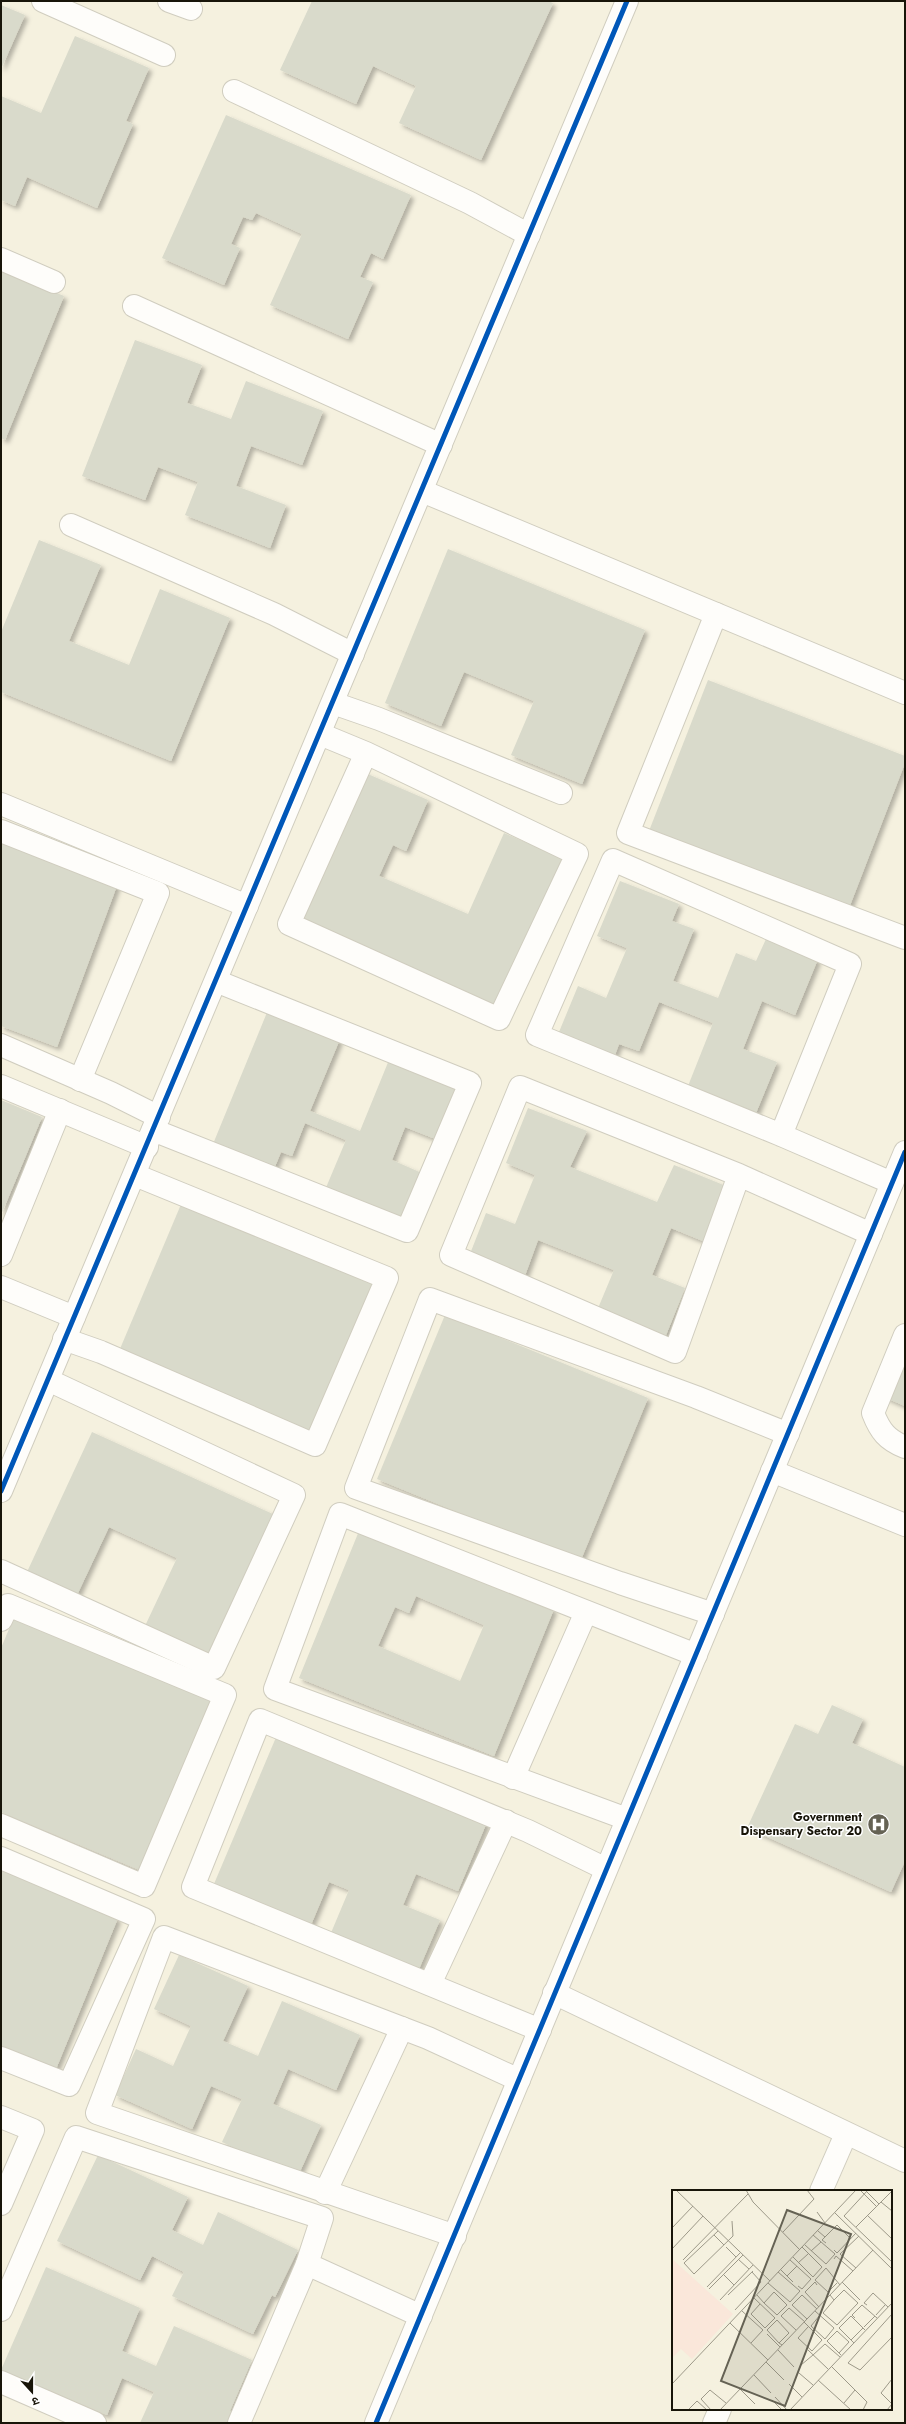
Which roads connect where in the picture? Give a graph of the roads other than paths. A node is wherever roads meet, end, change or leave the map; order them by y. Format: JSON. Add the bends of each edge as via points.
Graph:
{"nodes":[{"id":1,"x":43,"y":1,"type":"edge"},
{"id":2,"x":169,"y":1,"type":"edge"},
{"id":3,"x":627,"y":1,"type":"edge"},
{"id":4,"x":191,"y":10,"type":"dead end"},
{"id":5,"x":164,"y":56,"type":"dead end"},
{"id":6,"x":234,"y":91,"type":"dead end"},
{"id":7,"x":529,"y":235,"type":"junction"},
{"id":8,"x":1,"y":259,"type":"edge"},
{"id":9,"x":54,"y":282,"type":"dead end"},
{"id":10,"x":134,"y":306,"type":"dead end"},
{"id":11,"x":441,"y":445,"type":"junction"},
{"id":12,"x":422,"y":491,"type":"junction"},
{"id":13,"x":71,"y":525,"type":"dead end"},
{"id":14,"x":716,"y":614,"type":"junction"},
{"id":15,"x":354,"y":654,"type":"junction"},
{"id":16,"x":905,"y":693,"type":"edge"},
{"id":17,"x":333,"y":703,"type":"junction"},
{"id":18,"x":320,"y":734,"type":"junction"},
{"id":19,"x":366,"y":753,"type":"junction"},
{"id":20,"x":561,"y":793,"type":"dead end"},
{"id":21,"x":1,"y":804,"type":"edge"},
{"id":22,"x":1,"y":831,"type":"edge"},
{"id":23,"x":247,"y":906,"type":"junction"},
{"id":24,"x":905,"y":938,"type":"edge"},
{"id":25,"x":216,"y":981,"type":"junction"},
{"id":26,"x":1,"y":1045,"type":"edge"},
{"id":27,"x":80,"y":1080,"type":"junction"},
{"id":28,"x":1,"y":1086,"type":"edge"},
{"id":29,"x":60,"y":1110,"type":"junction"},
{"id":30,"x":153,"y":1131,"type":"junction"},
{"id":31,"x":781,"y":1135,"type":"junction"},
{"id":32,"x":905,"y":1152,"type":"edge"},
{"id":33,"x":135,"y":1175,"type":"junction"},
{"id":34,"x":739,"y":1175,"type":"junction"},
{"id":35,"x":892,"y":1183,"type":"junction"},
{"id":36,"x":871,"y":1234,"type":"junction"},
{"id":37,"x":1,"y":1255,"type":"edge"},
{"id":38,"x":1,"y":1287,"type":"edge"},
{"id":39,"x":74,"y":1317,"type":"junction"},
{"id":40,"x":905,"y":1335,"type":"edge"},
{"id":41,"x":64,"y":1340,"type":"junction"},
{"id":42,"x":48,"y":1380,"type":"junction"},
{"id":43,"x":788,"y":1434,"type":"junction"},
{"id":44,"x":905,"y":1447,"type":"edge"},
{"id":45,"x":772,"y":1470,"type":"junction"},
{"id":46,"x":1,"y":1491,"type":"edge"},
{"id":47,"x":905,"y":1525,"type":"edge"},
{"id":48,"x":1,"y":1571,"type":"edge"},
{"id":49,"x":586,"y":1612,"type":"junction"},
{"id":50,"x":712,"y":1614,"type":"junction"},
{"id":51,"x":1,"y":1620,"type":"edge"},
{"id":52,"x":696,"y":1655,"type":"junction"},
{"id":53,"x":513,"y":1778,"type":"junction"},
{"id":54,"x":627,"y":1819,"type":"junction"},
{"id":55,"x":506,"y":1821,"type":"junction"},
{"id":56,"x":1,"y":1826,"type":"edge"},
{"id":57,"x":1,"y":1858,"type":"edge"},
{"id":58,"x":606,"y":1869,"type":"junction"},
{"id":59,"x":430,"y":1984,"type":"junction"},
{"id":60,"x":554,"y":1993,"type":"junction"},
{"id":61,"x":402,"y":2028,"type":"junction"},
{"id":62,"x":540,"y":2030,"type":"junction"},
{"id":63,"x":1,"y":2058,"type":"edge"},
{"id":64,"x":519,"y":2080,"type":"junction"},
{"id":65,"x":1,"y":2117,"type":"edge"},
{"id":66,"x":846,"y":2134,"type":"junction"},
{"id":67,"x":905,"y":2161,"type":"edge"},
{"id":68,"x":821,"y":2190,"type":"edge"},
{"id":69,"x":325,"y":2193,"type":"junction"},
{"id":70,"x":1,"y":2204,"type":"edge"},
{"id":71,"x":455,"y":2236,"type":"junction"},
{"id":72,"x":307,"y":2264,"type":"junction"},
{"id":73,"x":1,"y":2310,"type":"edge"},
{"id":74,"x":421,"y":2316,"type":"junction"},
{"id":75,"x":1,"y":2382,"type":"edge"},
{"id":76,"x":720,"y":2410,"type":"edge"},
{"id":77,"x":95,"y":2423,"type":"edge"},
{"id":78,"x":239,"y":2423,"type":"edge"},
{"id":79,"x":376,"y":2423,"type":"edge"},
{"id":80,"x":714,"y":2423,"type":"edge"}],
"edges":[{"from":1,"to":5,"type":"street"},
{"from":2,"to":4,"type":"street"},
{"from":3,"to":7,"type":"street"},
{"from":6,"to":7,"type":"street","via":[[470,203]]},
{"from":7,"to":11,"type":"street"},
{"from":8,"to":9,"type":"street"},
{"from":10,"to":11,"type":"street"},
{"from":11,"to":12,"type":"street"},
{"from":12,"to":14,"type":"street"},
{"from":12,"to":15,"type":"street"},
{"from":13,"to":15,"type":"street","via":[[274,614]]},
{"from":14,"to":16,"type":"street"},
{"from":14,"to":24,"type":"street","via":[[628,834]]},
{"from":15,"to":17,"type":"street"},
{"from":17,"to":18,"type":"street"},
{"from":17,"to":20,"type":"street","via":[[379,719]]},
{"from":18,"to":19,"type":"street"},
{"from":18,"to":23,"type":"street"},
{"from":19,"to":19,"type":"street","via":[[289,924],[499,1019],[577,854]]},
{"from":21,"to":23,"type":"street"},
{"from":22,"to":27,"type":"street","via":[[158,893]]},
{"from":23,"to":25,"type":"street"},
{"from":25,"to":30,"type":"street"},
{"from":25,"to":30,"type":"street","via":[[470,1083],[407,1231]]},
{"from":26,"to":27,"type":"street"},
{"from":27,"to":30,"type":"street"},
{"from":28,"to":29,"type":"street"},
{"from":29,"to":30,"type":"street"},
{"from":29,"to":37,"type":"street"},
{"from":30,"to":33,"type":"street"},
{"from":31,"to":31,"type":"street","via":[[537,1035],[613,860],[850,964]]},
{"from":31,"to":35,"type":"street"},
{"from":32,"to":35,"type":"street"},
{"from":33,"to":39,"type":"street"},
{"from":33,"to":41,"type":"street","via":[[387,1278],[315,1445],[101,1352]]},
{"from":34,"to":34,"type":"street","via":[[520,1087],[451,1255],[675,1352]]},
{"from":34,"to":36,"type":"street"},
{"from":35,"to":36,"type":"street"},
{"from":36,"to":43,"type":"street"},
{"from":38,"to":39,"type":"street"},
{"from":39,"to":41,"type":"street"},
{"from":40,"to":44,"type":"street","via":[[873,1413],[880,1430],[892,1442]]},
{"from":41,"to":42,"type":"street"},
{"from":42,"to":46,"type":"street"},
{"from":42,"to":48,"type":"street","via":[[294,1496],[214,1668]]},
{"from":43,"to":45,"type":"street"},
{"from":43,"to":50,"type":"street","via":[[696,1397],[430,1299],[356,1488],[620,1584]]},
{"from":45,"to":47,"type":"street"},
{"from":45,"to":50,"type":"street"},
{"from":49,"to":52,"type":"street"},
{"from":49,"to":53,"type":"street"},
{"from":49,"to":53,"type":"street","via":[[340,1514],[275,1689]]},
{"from":50,"to":52,"type":"street"},
{"from":51,"to":56,"type":"street","via":[[8,1605],[225,1695],[144,1886]]},
{"from":52,"to":54,"type":"street"},
{"from":53,"to":54,"type":"street"},
{"from":54,"to":58,"type":"street"},
{"from":55,"to":58,"type":"street"},
{"from":55,"to":59,"type":"street"},
{"from":55,"to":59,"type":"street","via":[[260,1720],[193,1887]]},
{"from":57,"to":63,"type":"street","via":[[144,1919],[69,2085]]},
{"from":58,"to":60,"type":"street"},
{"from":59,"to":62,"type":"street"},
{"from":60,"to":62,"type":"street"},
{"from":60,"to":66,"type":"street"},
{"from":61,"to":64,"type":"street"},
{"from":61,"to":69,"type":"street"},
{"from":61,"to":69,"type":"street","via":[[164,1937],[97,2113]]},
{"from":62,"to":64,"type":"street"},
{"from":64,"to":71,"type":"street"},
{"from":65,"to":70,"type":"street","via":[[33,2130]]},
{"from":66,"to":67,"type":"street"},
{"from":66,"to":68,"type":"street"},
{"from":69,"to":71,"type":"street"},
{"from":71,"to":74,"type":"street"},
{"from":72,"to":73,"type":"street","via":[[322,2218],[76,2137]]},
{"from":72,"to":74,"type":"street"},
{"from":72,"to":78,"type":"street"},
{"from":74,"to":79,"type":"street"},
{"from":75,"to":77,"type":"street"},
{"from":76,"to":80,"type":"street"}]}
